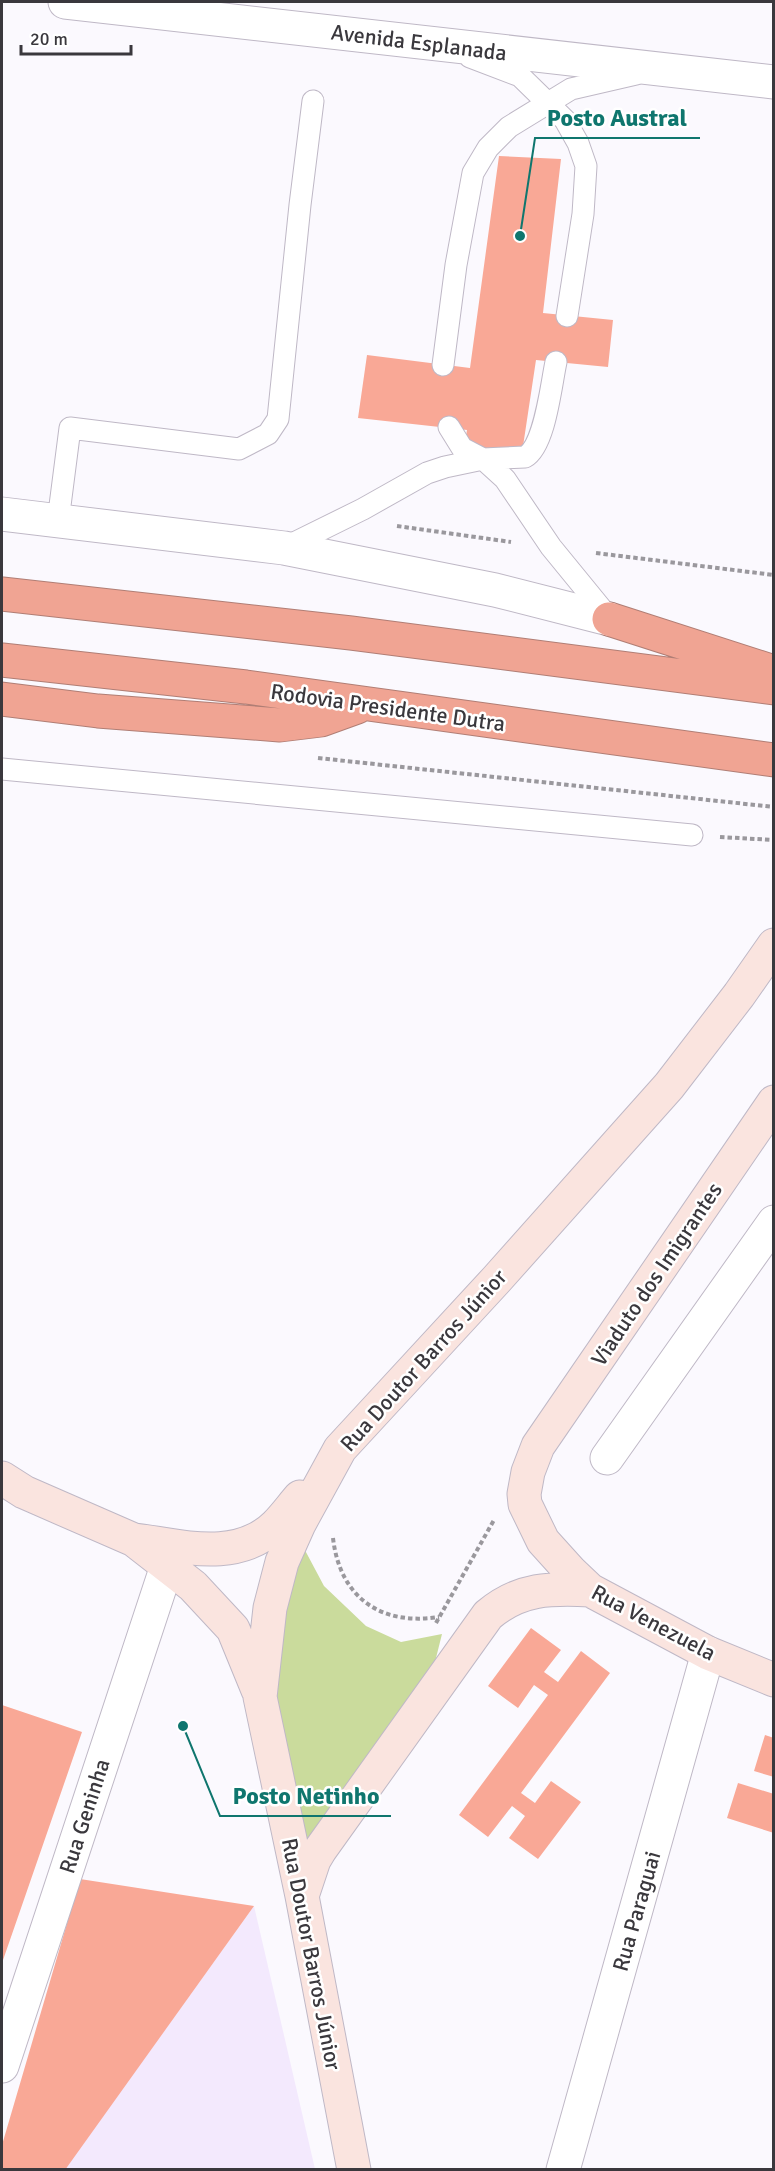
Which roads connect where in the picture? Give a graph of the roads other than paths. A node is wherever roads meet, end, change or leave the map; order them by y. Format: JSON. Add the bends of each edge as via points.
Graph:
{"nodes":[{"id":1,"x":65,"y":2,"type":"edge"},
{"id":2,"x":433,"y":44,"type":"junction"},
{"id":3,"x":658,"y":69,"type":"junction"},
{"id":4,"x":774,"y":82,"type":"edge"},
{"id":5,"x":313,"y":101,"type":"dead end"},
{"id":6,"x":548,"y":104,"type":"junction"},
{"id":7,"x":567,"y":316,"type":"dead end"},
{"id":8,"x":556,"y":362,"type":"dead end"},
{"id":9,"x":443,"y":364,"type":"dead end"},
{"id":10,"x":449,"y":428,"type":"dead end"},
{"id":11,"x":483,"y":459,"type":"junction"},
{"id":12,"x":2,"y":514,"type":"edge"},
{"id":13,"x":58,"y":521,"type":"junction"},
{"id":14,"x":284,"y":548,"type":"junction"},
{"id":15,"x":2,"y":594,"type":"edge"},
{"id":16,"x":609,"y":619,"type":"junction"},
{"id":17,"x":2,"y":660,"type":"edge"},
{"id":18,"x":774,"y":672,"type":"edge"},
{"id":19,"x":774,"y":688,"type":"edge"},
{"id":20,"x":2,"y":699,"type":"edge"},
{"id":21,"x":365,"y":705,"type":"junction"},
{"id":22,"x":774,"y":760,"type":"edge"},
{"id":23,"x":2,"y":770,"type":"edge"},
{"id":24,"x":692,"y":835,"type":"road end"},
{"id":25,"x":774,"y":945,"type":"edge"},
{"id":26,"x":774,"y":1102,"type":"edge"},
{"id":27,"x":774,"y":1222,"type":"edge"},
{"id":28,"x":542,"y":1441,"type":"joint"},
{"id":29,"x":340,"y":1449,"type":"junction"},
{"id":30,"x":607,"y":1458,"type":"dead end"},
{"id":31,"x":9,"y":1485,"type":"edge"},
{"id":32,"x":134,"y":1540,"type":"junction"},
{"id":33,"x":167,"y":1566,"type":"junction"},
{"id":34,"x":590,"y":1590,"type":"junction"},
{"id":35,"x":708,"y":1653,"type":"junction"},
{"id":36,"x":774,"y":1680,"type":"edge"},
{"id":37,"x":260,"y":1697,"type":"junction"},
{"id":38,"x":302,"y":1896,"type":"junction"},
{"id":39,"x":2,"y":2066,"type":"edge"},
{"id":40,"x":354,"y":2169,"type":"edge"},
{"id":41,"x":563,"y":2169,"type":"edge"}],
"edges":[{"from":1,"to":2,"type":"street","name":"Avenida Esplanada"},
{"from":2,"to":3,"type":"street","name":"Avenida Esplanada"},
{"from":2,"to":6,"type":"lane","via":[[520,76]]},
{"from":3,"to":4,"type":"street","name":"Avenida Esplanada"},
{"from":3,"to":6,"type":"lane","via":[[571,88]]},
{"from":5,"to":13,"type":"lane","via":[[278,419],[268,434],[239,449],[70,428]]},
{"from":6,"to":7,"type":"lane","via":[[565,120],[586,166],[583,214]]},
{"from":6,"to":9,"type":"lane","via":[[509,127],[488,148],[473,173]]},
{"from":8,"to":11,"type":"lane","via":[[540,434],[531,454],[525,458]]},
{"from":10,"to":11,"type":"lane","via":[[462,447]]},
{"from":11,"to":14,"type":"lane","via":[[427,473]]},
{"from":11,"to":16,"type":"lane","via":[[505,479],[551,548]]},
{"from":12,"to":13,"type":"street"},
{"from":13,"to":14,"type":"street"},
{"from":14,"to":16,"type":"street","via":[[495,590]]},
{"from":15,"to":19,"type":"highway","via":[[351,633]]},
{"from":16,"to":18,"type":"highway"},
{"from":17,"to":21,"type":"highway","name":"Rodovia Presidente Dutra","via":[[246,687]]},
{"from":20,"to":21,"type":"highway","via":[[98,711],[280,725],[321,720]]},
{"from":21,"to":22,"type":"highway","name":"Rodovia Presidente Dutra"},
{"from":23,"to":24,"type":"lane"},
{"from":25,"to":29,"type":"main road","name":"Rua Doutor Barros Júnior","via":[[669,1086]]},
{"from":26,"to":28,"type":"main road","name":"Viaduto dos Imigrantes"},
{"from":27,"to":30,"type":"street"},
{"from":28,"to":34,"type":"main road","name":"Rua Venezuela","via":[[525,1485],[528,1514],[548,1548]]},
{"from":29,"to":32,"type":"main road","via":[[276,1525],[255,1539],[218,1550]]},
{"from":29,"to":37,"type":"main road","name":"Rua Doutor Barros Júnior","via":[[282,1562],[270,1608]]},
{"from":31,"to":32,"type":"main road"},
{"from":32,"to":33,"type":"main road"},
{"from":33,"to":37,"type":"main road","via":[[194,1586],[233,1629]]},
{"from":33,"to":39,"type":"street","name":"Rua Geninha"},
{"from":34,"to":35,"type":"main road","name":"Rua Venezuela"},
{"from":34,"to":38,"type":"main road","via":[[557,1588],[532,1592],[508,1601],[488,1615],[320,1850]]},
{"from":35,"to":36,"type":"main road","name":"Rua Venezuela"},
{"from":35,"to":41,"type":"street","name":"Rua Paraguai"},
{"from":37,"to":38,"type":"main road","name":"Rua Doutor Barros Júnior"},
{"from":38,"to":40,"type":"main road","name":"Rua Doutor Barros Júnior"}]}
